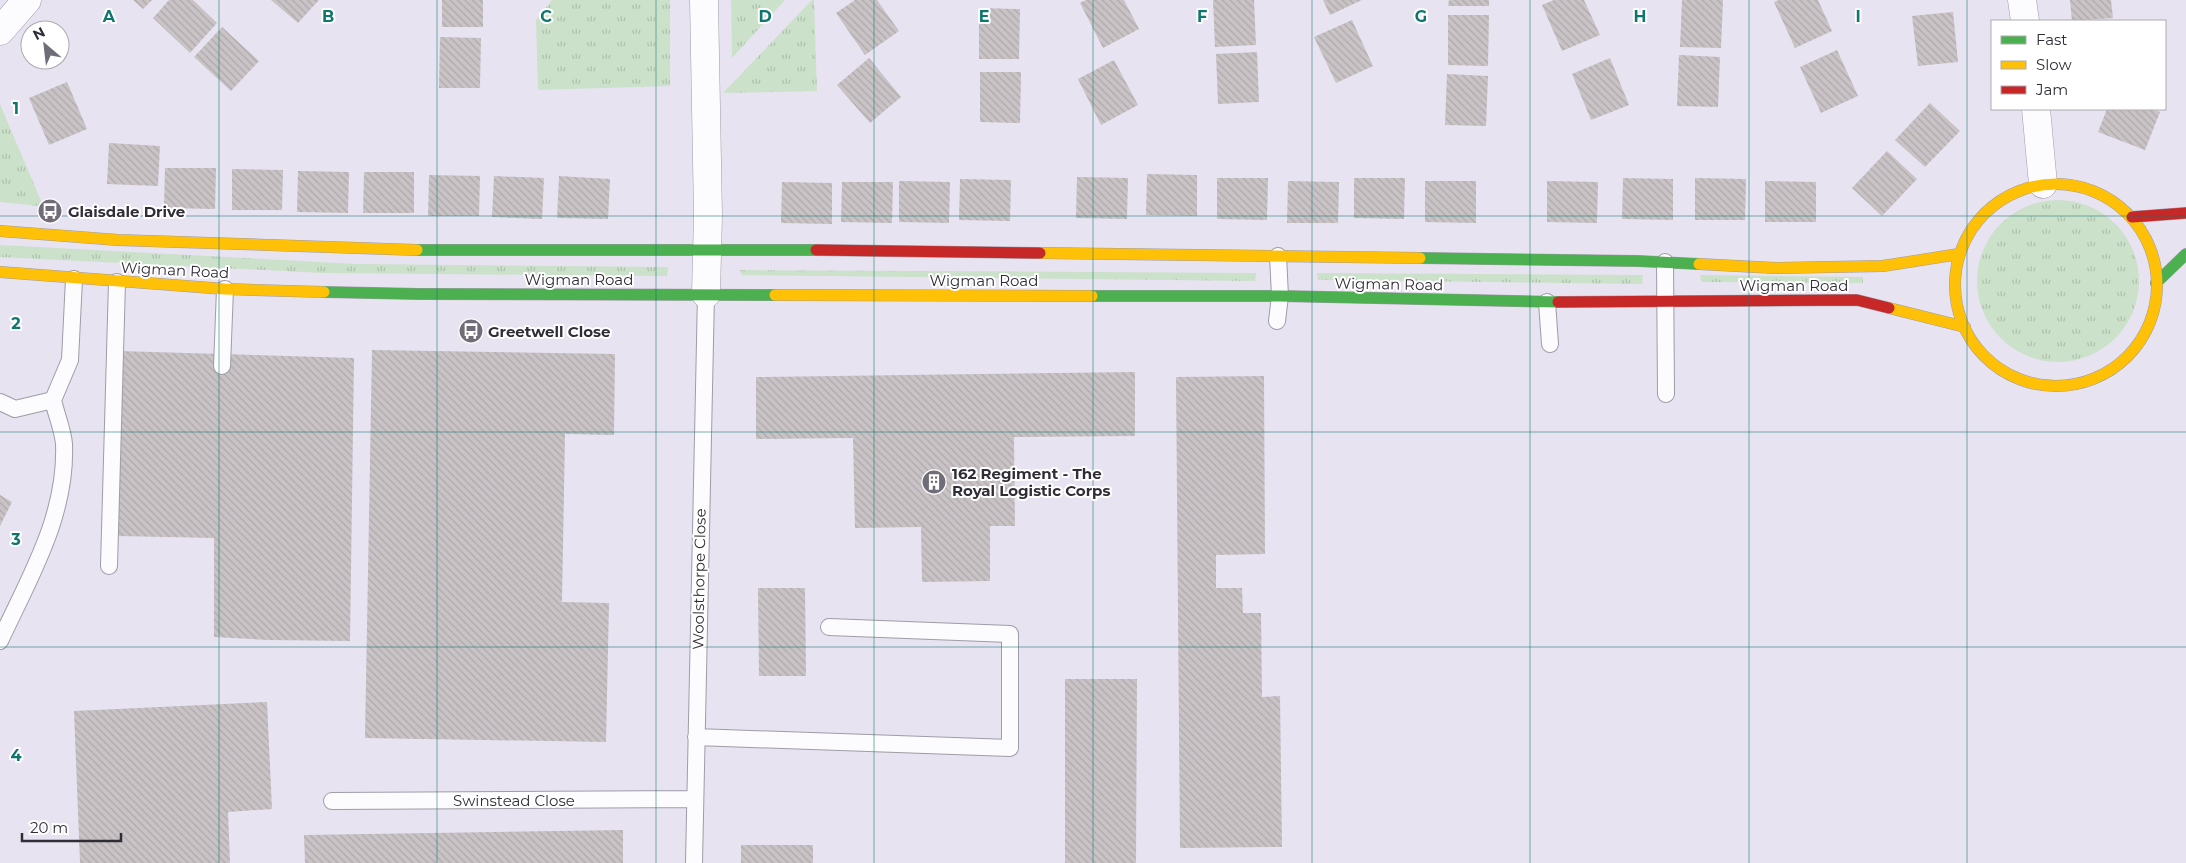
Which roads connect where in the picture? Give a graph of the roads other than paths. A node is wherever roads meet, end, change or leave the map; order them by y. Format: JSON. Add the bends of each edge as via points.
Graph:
{"nodes":[{"id":1,"x":26,"y":0,"type":"edge"},
{"id":2,"x":704,"y":0,"type":"edge"},
{"id":3,"x":2022,"y":0,"type":"edge"},
{"id":4,"x":2025,"y":20,"type":"edge"},
{"id":5,"x":0,"y":31,"type":"edge"},
{"id":6,"x":2036,"y":110,"type":"edge"},
{"id":7,"x":2043,"y":184,"type":"junction"},
{"id":8,"x":2186,"y":213,"type":"edge"},
{"id":9,"x":2132,"y":216,"type":"junction"},
{"id":10,"x":0,"y":231,"type":"edge"},
{"id":11,"x":708,"y":249,"type":"junction"},
{"id":12,"x":1959,"y":254,"type":"junction"},
{"id":13,"x":2186,"y":254,"type":"edge"},
{"id":14,"x":1278,"y":256,"type":"junction"},
{"id":15,"x":1665,"y":262,"type":"junction"},
{"id":16,"x":0,"y":272,"type":"edge"},
{"id":17,"x":74,"y":279,"type":"junction"},
{"id":18,"x":117,"y":282,"type":"junction"},
{"id":19,"x":2156,"y":284,"type":"junction"},
{"id":20,"x":225,"y":288,"type":"junction"},
{"id":21,"x":706,"y":294,"type":"junction"},
{"id":22,"x":1280,"y":296,"type":"junction"},
{"id":23,"x":1665,"y":301,"type":"junction"},
{"id":24,"x":1547,"y":302,"type":"junction"},
{"id":25,"x":1277,"y":321,"type":"dead end"},
{"id":26,"x":1965,"y":327,"type":"junction"},
{"id":27,"x":1550,"y":344,"type":"dead end"},
{"id":28,"x":222,"y":366,"type":"dead end"},
{"id":29,"x":1666,"y":394,"type":"dead end"},
{"id":30,"x":52,"y":400,"type":"junction"},
{"id":31,"x":0,"y":402,"type":"edge"},
{"id":32,"x":109,"y":566,"type":"dead end"},
{"id":33,"x":828,"y":627,"type":"dead end"},
{"id":34,"x":0,"y":641,"type":"edge"},
{"id":35,"x":696,"y":737,"type":"junction"},
{"id":36,"x":695,"y":799,"type":"junction"},
{"id":37,"x":332,"y":801,"type":"dead end"},
{"id":38,"x":694,"y":863,"type":"edge"}],
"edges":[{"from":1,"to":5,"type":"street"},
{"from":2,"to":11,"type":"street"},
{"from":3,"to":4,"type":"street"},
{"from":6,"to":7,"type":"street"},
{"from":7,"to":9,"type":"street","via":[[2075,184],[2097,190]]},
{"from":7,"to":12,"type":"street","via":[[2012,192],[1979,218]]},
{"from":8,"to":9,"type":"street"},
{"from":9,"to":19,"type":"street","via":[[2150,246]]},
{"from":10,"to":11,"type":"street","name":"Wigman Road","via":[[118,240],[402,249]]},
{"from":11,"to":14,"type":"street","name":"Wigman Road"},
{"from":11,"to":21,"type":"street"},
{"from":12,"to":15,"type":"street","name":"Wigman Road","via":[[1883,266],[1775,268]]},
{"from":12,"to":26,"type":"street","via":[[1955,291]]},
{"from":13,"to":19,"type":"street"},
{"from":14,"to":15,"type":"street","name":"Wigman Road"},
{"from":14,"to":22,"type":"lane"},
{"from":15,"to":23,"type":"lane"},
{"from":16,"to":17,"type":"street","name":"Wigman Road"},
{"from":17,"to":18,"type":"street","name":"Wigman Road"},
{"from":17,"to":30,"type":"lane","via":[[70,360]]},
{"from":18,"to":20,"type":"street","name":"Wigman Road"},
{"from":18,"to":32,"type":"lane"},
{"from":19,"to":26,"type":"street","via":[[2150,319],[2131,350],[2098,381],[2071,389],[2031,386],[2011,380],[1991,364]]},
{"from":20,"to":21,"type":"street","name":"Wigman Road","via":[[420,294]]},
{"from":20,"to":28,"type":"lane"},
{"from":21,"to":22,"type":"street","name":"Wigman Road"},
{"from":21,"to":35,"type":"lane","name":"Woolsthorpe Close"},
{"from":22,"to":24,"type":"street","name":"Wigman Road"},
{"from":22,"to":25,"type":"lane"},
{"from":23,"to":24,"type":"street","name":"Wigman Road"},
{"from":23,"to":26,"type":"street","name":"Wigman Road","via":[[1857,300]]},
{"from":23,"to":29,"type":"lane"},
{"from":24,"to":27,"type":"lane"},
{"from":30,"to":31,"type":"lane","via":[[14,409]]},
{"from":30,"to":34,"type":"lane","via":[[64,443],[61,495],[52,527]]},
{"from":33,"to":35,"type":"lane","via":[[1010,634],[1010,748]]},
{"from":35,"to":36,"type":"lane","name":"Woolsthorpe Close"},
{"from":36,"to":37,"type":"lane","name":"Swinstead Close"},
{"from":36,"to":38,"type":"lane","name":"Woolsthorpe Close"}]}
